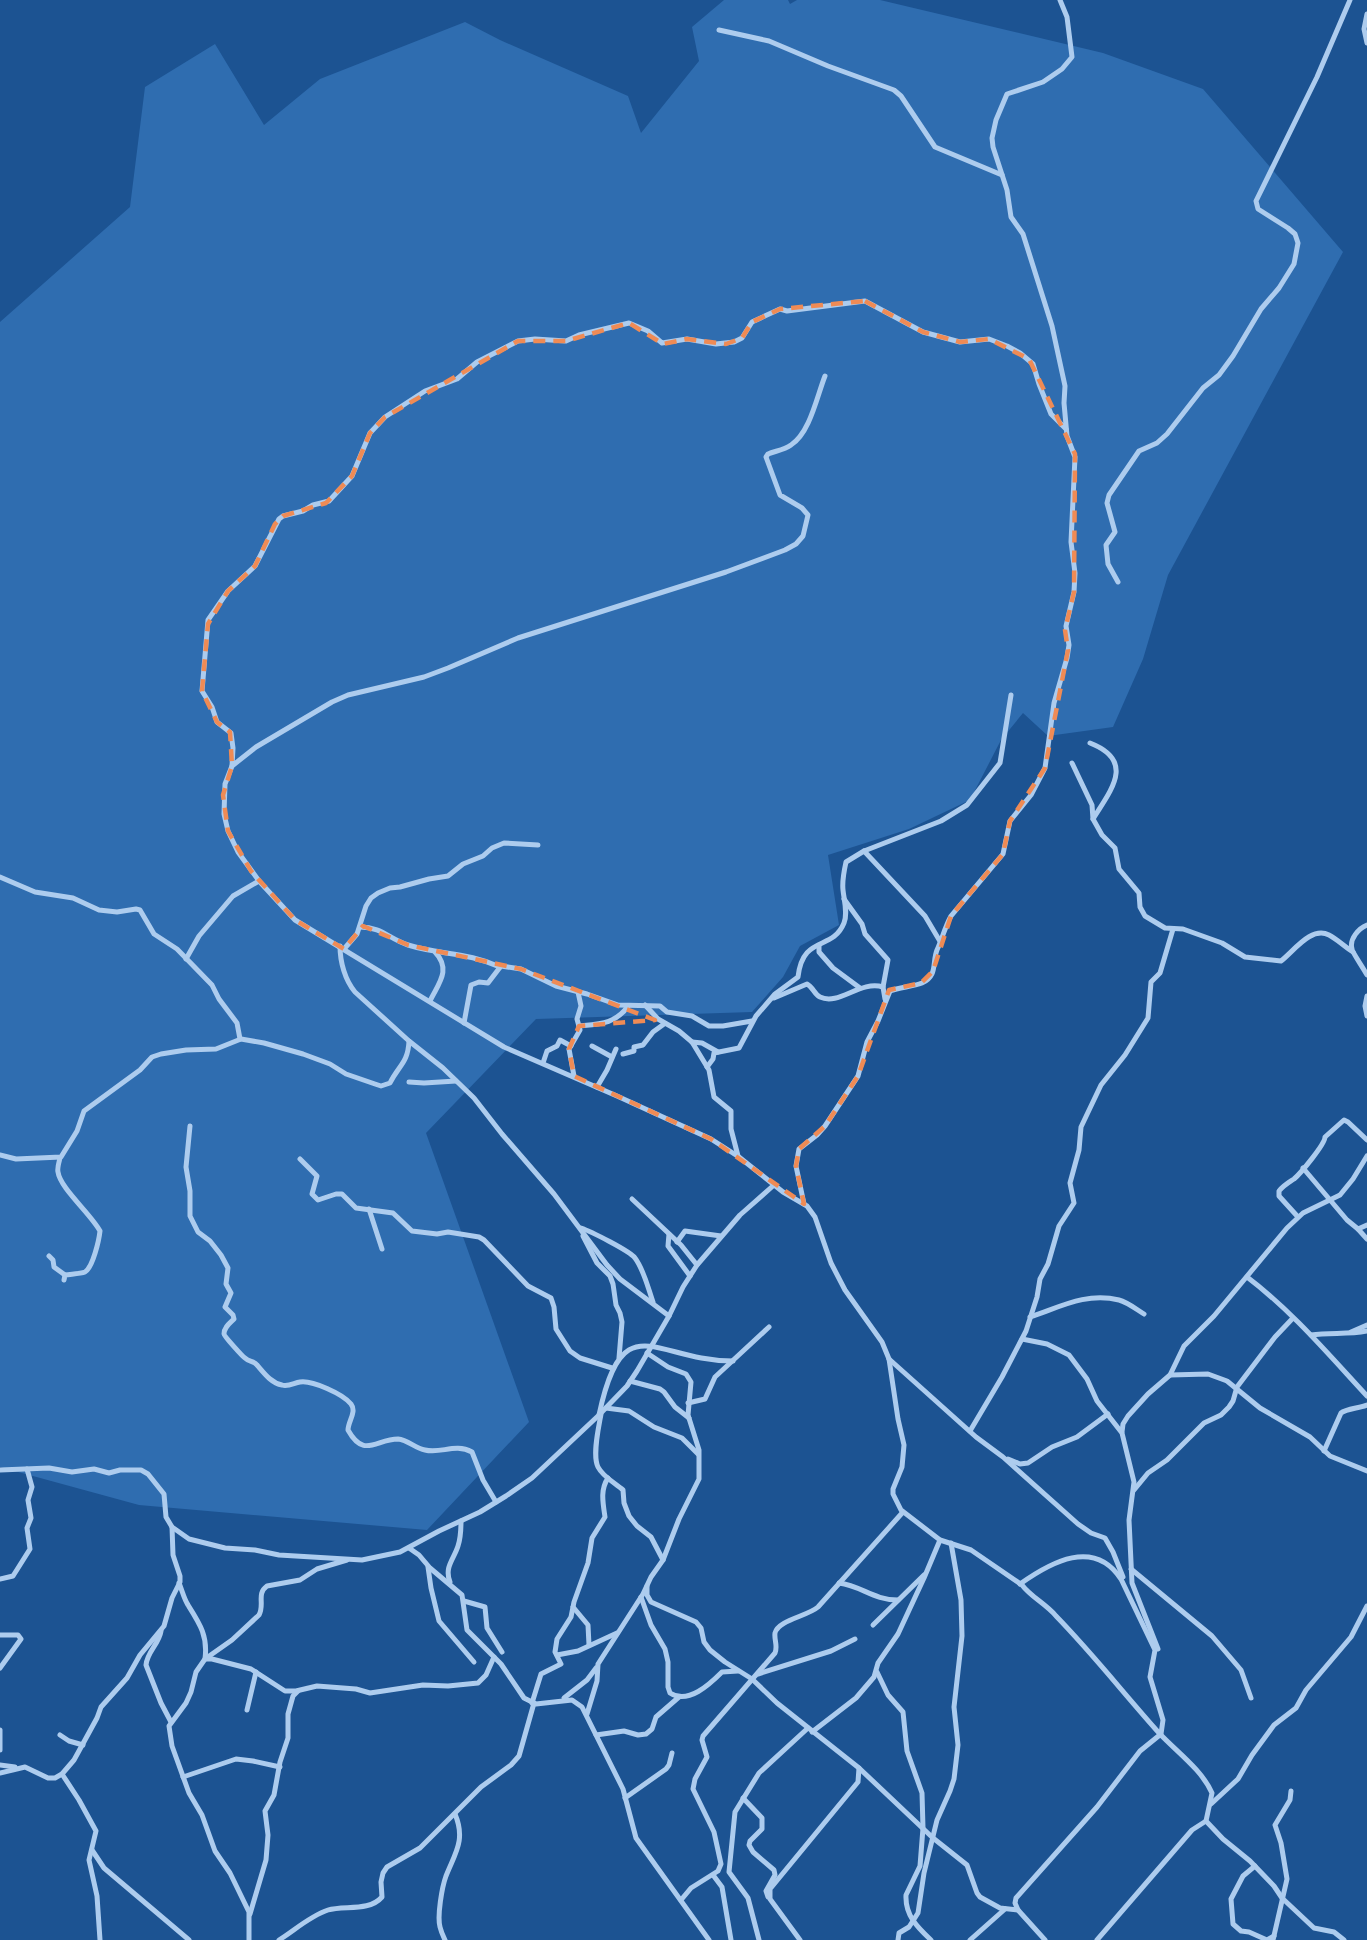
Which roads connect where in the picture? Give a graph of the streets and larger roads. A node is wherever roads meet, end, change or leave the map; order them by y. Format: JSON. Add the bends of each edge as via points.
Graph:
{"nodes":[{"id":1,"x":1060,"y":0,"type":"edge"},
{"id":2,"x":1350,"y":0,"type":"edge"},
{"id":3,"x":1367,"y":14,"type":"edge"},
{"id":4,"x":719,"y":30,"type":"dead end"},
{"id":5,"x":1367,"y":43,"type":"edge"},
{"id":6,"x":1002,"y":175,"type":"junction"},
{"id":7,"x":825,"y":376,"type":"dead end"},
{"id":8,"x":1067,"y":430,"type":"junction"},
{"id":9,"x":1118,"y":582,"type":"dead end"},
{"id":10,"x":1011,"y":695,"type":"dead end"},
{"id":11,"x":1090,"y":743,"type":"dead end"},
{"id":12,"x":1072,"y":763,"type":"dead end"},
{"id":13,"x":232,"y":766,"type":"junction"},
{"id":14,"x":1093,"y":819,"type":"junction"},
{"id":15,"x":538,"y":845,"type":"dead end"},
{"id":16,"x":864,"y":851,"type":"junction"},
{"id":17,"x":0,"y":878,"type":"edge"},
{"id":18,"x":258,"y":881,"type":"junction"},
{"id":19,"x":844,"y":899,"type":"junction"},
{"id":20,"x":1367,"y":925,"type":"edge"},
{"id":21,"x":360,"y":927,"type":"junction"},
{"id":22,"x":1173,"y":929,"type":"junction"},
{"id":23,"x":941,"y":943,"type":"junction"},
{"id":24,"x":819,"y":945,"type":"junction"},
{"id":25,"x":342,"y":947,"type":"junction"},
{"id":26,"x":435,"y":952,"type":"junction"},
{"id":27,"x":1353,"y":952,"type":"junction"},
{"id":28,"x":186,"y":958,"type":"junction"},
{"id":29,"x":500,"y":967,"type":"junction"},
{"id":30,"x":1367,"y":975,"type":"edge"},
{"id":31,"x":883,"y":987,"type":"junction"},
{"id":32,"x":860,"y":988,"type":"junction"},
{"id":33,"x":578,"y":992,"type":"junction"},
{"id":34,"x":1367,"y":996,"type":"edge"},
{"id":35,"x":770,"y":1000,"type":"junction"},
{"id":36,"x":885,"y":1000,"type":"junction"},
{"id":37,"x":430,"y":1001,"type":"junction"},
{"id":38,"x":628,"y":1005,"type":"junction"},
{"id":39,"x":645,"y":1005,"type":"junction"},
{"id":40,"x":1367,"y":1016,"type":"edge"},
{"id":41,"x":752,"y":1021,"type":"junction"},
{"id":42,"x":464,"y":1023,"type":"junction"},
{"id":43,"x":664,"y":1024,"type":"junction"},
{"id":44,"x":579,"y":1026,"type":"junction"},
{"id":45,"x":240,"y":1039,"type":"junction"},
{"id":46,"x":409,"y":1041,"type":"junction"},
{"id":47,"x":692,"y":1042,"type":"junction"},
{"id":48,"x":571,"y":1046,"type":"junction"},
{"id":49,"x":592,"y":1046,"type":"dead end"},
{"id":50,"x":616,"y":1048,"type":"dead end"},
{"id":51,"x":718,"y":1052,"type":"junction"},
{"id":52,"x":623,"y":1054,"type":"dead end"},
{"id":53,"x":612,"y":1057,"type":"junction"},
{"id":54,"x":543,"y":1063,"type":"junction"},
{"id":55,"x":707,"y":1066,"type":"junction"},
{"id":56,"x":574,"y":1076,"type":"junction"},
{"id":57,"x":456,"y":1081,"type":"junction"},
{"id":58,"x":409,"y":1082,"type":"dead end"},
{"id":59,"x":597,"y":1087,"type":"junction"},
{"id":60,"x":190,"y":1126,"type":"dead end"},
{"id":61,"x":1367,"y":1140,"type":"edge"},
{"id":62,"x":0,"y":1155,"type":"edge"},
{"id":63,"x":1367,"y":1156,"type":"edge"},
{"id":64,"x":739,"y":1157,"type":"junction"},
{"id":65,"x":60,"y":1158,"type":"junction"},
{"id":66,"x":300,"y":1159,"type":"dead end"},
{"id":67,"x":1303,"y":1168,"type":"junction"},
{"id":68,"x":774,"y":1185,"type":"junction"},
{"id":69,"x":632,"y":1199,"type":"dead end"},
{"id":70,"x":1330,"y":1201,"type":"junction"},
{"id":71,"x":804,"y":1204,"type":"junction"},
{"id":72,"x":369,"y":1209,"type":"junction"},
{"id":73,"x":1298,"y":1217,"type":"junction"},
{"id":74,"x":576,"y":1224,"type":"junction"},
{"id":75,"x":1367,"y":1225,"type":"edge"},
{"id":76,"x":1358,"y":1228,"type":"junction"},
{"id":77,"x":669,"y":1234,"type":"junction"},
{"id":78,"x":721,"y":1236,"type":"junction"},
{"id":79,"x":1367,"y":1239,"type":"edge"},
{"id":80,"x":677,"y":1242,"type":"junction"},
{"id":81,"x":382,"y":1249,"type":"dead end"},
{"id":82,"x":49,"y":1256,"type":"dead end"},
{"id":83,"x":698,"y":1265,"type":"junction"},
{"id":84,"x":690,"y":1276,"type":"junction"},
{"id":85,"x":1247,"y":1277,"type":"junction"},
{"id":86,"x":653,"y":1304,"type":"junction"},
{"id":87,"x":1144,"y":1314,"type":"dead end"},
{"id":88,"x":669,"y":1316,"type":"junction"},
{"id":89,"x":1030,"y":1317,"type":"junction"},
{"id":90,"x":1293,"y":1318,"type":"junction"},
{"id":91,"x":1367,"y":1325,"type":"edge"},
{"id":92,"x":769,"y":1327,"type":"dead end"},
{"id":93,"x":1367,"y":1331,"type":"edge"},
{"id":94,"x":1347,"y":1334,"type":"junction"},
{"id":95,"x":1311,"y":1335,"type":"junction"},
{"id":96,"x":1022,"y":1339,"type":"junction"},
{"id":97,"x":651,"y":1346,"type":"junction"},
{"id":98,"x":647,"y":1353,"type":"junction"},
{"id":99,"x":618,"y":1358,"type":"junction"},
{"id":100,"x":889,"y":1359,"type":"junction"},
{"id":101,"x":733,"y":1360,"type":"junction"},
{"id":102,"x":612,"y":1368,"type":"junction"},
{"id":103,"x":1170,"y":1375,"type":"junction"},
{"id":104,"x":630,"y":1381,"type":"junction"},
{"id":105,"x":1237,"y":1387,"type":"junction"},
{"id":106,"x":1367,"y":1396,"type":"edge"},
{"id":107,"x":688,"y":1403,"type":"junction"},
{"id":108,"x":1367,"y":1405,"type":"edge"},
{"id":109,"x":602,"y":1413,"type":"junction"},
{"id":110,"x":1108,"y":1414,"type":"junction"},
{"id":111,"x":688,"y":1418,"type":"junction"},
{"id":112,"x":970,"y":1431,"type":"junction"},
{"id":113,"x":1122,"y":1433,"type":"junction"},
{"id":114,"x":1324,"y":1451,"type":"junction"},
{"id":115,"x":699,"y":1455,"type":"junction"},
{"id":116,"x":1003,"y":1457,"type":"junction"},
{"id":117,"x":27,"y":1469,"type":"junction"},
{"id":118,"x":0,"y":1470,"type":"edge"},
{"id":119,"x":1367,"y":1471,"type":"edge"},
{"id":120,"x":608,"y":1478,"type":"junction"},
{"id":121,"x":1133,"y":1491,"type":"junction"},
{"id":122,"x":496,"y":1502,"type":"junction"},
{"id":123,"x":903,"y":1512,"type":"junction"},
{"id":124,"x":461,"y":1521,"type":"junction"},
{"id":125,"x":172,"y":1527,"type":"junction"},
{"id":126,"x":940,"y":1540,"type":"junction"},
{"id":127,"x":951,"y":1543,"type":"junction"},
{"id":128,"x":408,"y":1548,"type":"junction"},
{"id":129,"x":351,"y":1559,"type":"junction"},
{"id":130,"x":663,"y":1560,"type":"junction"},
{"id":131,"x":428,"y":1566,"type":"junction"},
{"id":132,"x":1131,"y":1569,"type":"junction"},
{"id":133,"x":927,"y":1571,"type":"junction"},
{"id":134,"x":0,"y":1579,"type":"edge"},
{"id":135,"x":179,"y":1583,"type":"junction"},
{"id":136,"x":839,"y":1583,"type":"junction"},
{"id":137,"x":1020,"y":1584,"type":"junction"},
{"id":138,"x":451,"y":1585,"type":"junction"},
{"id":139,"x":647,"y":1586,"type":"junction"},
{"id":140,"x":641,"y":1597,"type":"junction"},
{"id":141,"x":898,"y":1600,"type":"junction"},
{"id":142,"x":1131,"y":1600,"type":"junction"},
{"id":143,"x":464,"y":1601,"type":"junction"},
{"id":144,"x":573,"y":1606,"type":"junction"},
{"id":145,"x":1367,"y":1606,"type":"edge"},
{"id":146,"x":873,"y":1625,"type":"dead end"},
{"id":147,"x":161,"y":1630,"type":"junction"},
{"id":148,"x":619,"y":1632,"type":"junction"},
{"id":149,"x":0,"y":1635,"type":"edge"},
{"id":150,"x":855,"y":1640,"type":"dead end"},
{"id":151,"x":589,"y":1645,"type":"junction"},
{"id":152,"x":502,"y":1652,"type":"dead end"},
{"id":153,"x":556,"y":1655,"type":"junction"},
{"id":154,"x":494,"y":1657,"type":"junction"},
{"id":155,"x":205,"y":1659,"type":"junction"},
{"id":156,"x":474,"y":1662,"type":"dead end"},
{"id":157,"x":597,"y":1666,"type":"junction"},
{"id":158,"x":0,"y":1667,"type":"edge"},
{"id":159,"x":1151,"y":1667,"type":"junction"},
{"id":160,"x":256,"y":1672,"type":"junction"},
{"id":161,"x":740,"y":1672,"type":"junction"},
{"id":162,"x":877,"y":1672,"type":"junction"},
{"id":163,"x":754,"y":1677,"type":"junction"},
{"id":164,"x":299,"y":1690,"type":"junction"},
{"id":165,"x":679,"y":1697,"type":"junction"},
{"id":166,"x":1251,"y":1698,"type":"dead end"},
{"id":167,"x":561,"y":1701,"type":"junction"},
{"id":168,"x":533,"y":1703,"type":"junction"},
{"id":169,"x":247,"y":1710,"type":"dead end"},
{"id":170,"x":586,"y":1714,"type":"junction"},
{"id":171,"x":171,"y":1722,"type":"junction"},
{"id":172,"x":0,"y":1730,"type":"edge"},
{"id":173,"x":810,"y":1730,"type":"junction"},
{"id":174,"x":1161,"y":1734,"type":"junction"},
{"id":175,"x":60,"y":1735,"type":"dead end"},
{"id":176,"x":596,"y":1735,"type":"junction"},
{"id":177,"x":83,"y":1745,"type":"junction"},
{"id":178,"x":0,"y":1750,"type":"edge"},
{"id":179,"x":672,"y":1753,"type":"dead end"},
{"id":180,"x":0,"y":1765,"type":"edge"},
{"id":181,"x":19,"y":1767,"type":"junction"},
{"id":182,"x":280,"y":1767,"type":"junction"},
{"id":183,"x":859,"y":1768,"type":"junction"},
{"id":184,"x":0,"y":1773,"type":"edge"},
{"id":185,"x":62,"y":1774,"type":"junction"},
{"id":186,"x":183,"y":1777,"type":"junction"},
{"id":187,"x":1291,"y":1791,"type":"dead end"},
{"id":188,"x":625,"y":1798,"type":"junction"},
{"id":189,"x":743,"y":1798,"type":"junction"},
{"id":190,"x":1211,"y":1804,"type":"junction"},
{"id":191,"x":456,"y":1814,"type":"junction"},
{"id":192,"x":1206,"y":1821,"type":"junction"},
{"id":193,"x":923,"y":1828,"type":"junction"},
{"id":194,"x":933,"y":1838,"type":"junction"},
{"id":195,"x":91,"y":1850,"type":"junction"},
{"id":196,"x":1255,"y":1866,"type":"junction"},
{"id":197,"x":713,"y":1875,"type":"junction"},
{"id":198,"x":1282,"y":1898,"type":"junction"},
{"id":199,"x":681,"y":1900,"type":"junction"},
{"id":200,"x":772,"y":1901,"type":"junction"},
{"id":201,"x":1005,"y":1909,"type":"junction"},
{"id":202,"x":1018,"y":1910,"type":"junction"},
{"id":203,"x":250,"y":1915,"type":"junction"},
{"id":204,"x":912,"y":1923,"type":"junction"},
{"id":205,"x":1252,"y":1934,"type":"junction"},
{"id":206,"x":250,"y":1938,"type":"edge"},
{"id":207,"x":1260,"y":1938,"type":"edge"},
{"id":208,"x":1273,"y":1938,"type":"edge"},
{"id":209,"x":100,"y":1940,"type":"edge"},
{"id":210,"x":189,"y":1940,"type":"edge"},
{"id":211,"x":279,"y":1940,"type":"edge"},
{"id":212,"x":445,"y":1940,"type":"edge"},
{"id":213,"x":709,"y":1940,"type":"edge"},
{"id":214,"x":731,"y":1940,"type":"edge"},
{"id":215,"x":759,"y":1940,"type":"edge"},
{"id":216,"x":800,"y":1940,"type":"edge"},
{"id":217,"x":898,"y":1940,"type":"edge"},
{"id":218,"x":931,"y":1940,"type":"edge"},
{"id":219,"x":970,"y":1940,"type":"edge"},
{"id":220,"x":1045,"y":1940,"type":"edge"},
{"id":221,"x":1097,"y":1940,"type":"edge"},
{"id":222,"x":1246,"y":1940,"type":"edge"},
{"id":223,"x":1344,"y":1940,"type":"edge"}],
"edges":[{"from":1,"to":6,"type":"street","via":[[1067,17],[1072,57],[1043,82],[1005,96],[992,138]]},
{"from":2,"to":9,"type":"street","via":[[1256,201],[1258,209],[1295,234],[1298,243],[1294,264],[1219,375],[1203,388],[1167,434],[1139,451],[1109,495],[1107,503],[1115,532],[1107,544],[1108,564]]},
{"from":3,"to":5,"type":"street"},
{"from":4,"to":6,"type":"street","via":[[778,43],[894,90],[935,147]]},
{"from":6,"to":8,"type":"street","via":[[1011,217],[1023,234],[1052,326],[1065,386]]},
{"from":7,"to":13,"type":"street","via":[[796,441],[766,458],[780,495],[808,515],[803,536],[796,544],[739,567],[518,638],[440,671],[348,695],[256,747]]},
{"from":8,"to":13,"type":"street","via":[[1051,414],[1033,364],[1020,353],[989,339],[960,342],[923,332],[866,301],[780,309],[751,323],[742,338],[726,344],[687,339],[662,343],[629,322],[566,341],[514,342],[477,362],[457,379],[425,391],[384,418],[370,433],[349,479],[326,502],[281,517],[252,569],[225,594],[208,620],[202,687],[217,722],[231,733]]},
{"from":8,"to":23,"type":"street","via":[[1075,457],[1071,542],[1074,592],[1066,626],[1067,658],[1054,703],[1047,761],[1031,795],[1010,821],[1003,854],[953,912]]},
{"from":10,"to":16,"type":"street","via":[[1000,763],[967,805],[934,825]]},
{"from":11,"to":14,"type":"street","via":[[1108,752],[1118,772]]},
{"from":12,"to":14,"type":"street","via":[[1092,805]]},
{"from":13,"to":18,"type":"street","via":[[225,784],[224,814],[238,852]]},
{"from":14,"to":22,"type":"street","via":[[1115,848],[1119,869],[1139,893],[1142,912],[1150,920]]},
{"from":15,"to":21,"type":"street","via":[[504,843],[448,876],[384,890],[371,898]]},
{"from":16,"to":19,"type":"street","via":[[845,863]]},
{"from":16,"to":23,"type":"street","via":[[925,916]]},
{"from":17,"to":28,"type":"street","via":[[35,892],[73,898],[99,910],[136,909],[154,934]]},
{"from":18,"to":25,"type":"street","via":[[295,920]]},
{"from":18,"to":28,"type":"street","via":[[233,896]]},
{"from":19,"to":24,"type":"street","via":[[844,922],[834,936]]},
{"from":19,"to":31,"type":"street","via":[[865,934],[888,960]]},
{"from":20,"to":27,"type":"street","via":[[1353,940]]},
{"from":21,"to":25,"type":"street"},
{"from":21,"to":26,"type":"street","via":[[377,929],[408,945]]},
{"from":22,"to":27,"type":"street","via":[[1183,929],[1258,960],[1282,960],[1318,933],[1332,936]]},
{"from":22,"to":89,"type":"street","via":[[1160,973],[1151,982],[1148,1018],[1101,1085],[1081,1127],[1070,1183],[1074,1203],[1059,1226]]},
{"from":23,"to":36,"type":"street","via":[[935,968],[926,980],[890,991]]},
{"from":24,"to":32,"type":"street","via":[[819,952],[833,968]]},
{"from":24,"to":35,"type":"street","via":[[805,954],[797,978]]},
{"from":25,"to":37,"type":"street"},
{"from":25,"to":46,"type":"street","via":[[342,968],[349,985]]},
{"from":26,"to":29,"type":"street","via":[[466,955]]},
{"from":26,"to":37,"type":"street","via":[[444,974]]},
{"from":27,"to":30,"type":"street"},
{"from":28,"to":45,"type":"street","via":[[212,985],[237,1023]]},
{"from":29,"to":33,"type":"street","via":[[521,969]]},
{"from":29,"to":42,"type":"street","via":[[488,983],[471,985]]},
{"from":31,"to":32,"type":"street"},
{"from":31,"to":36,"type":"street"},
{"from":32,"to":35,"type":"street","via":[[830,1000],[807,984]]},
{"from":33,"to":38,"type":"street"},
{"from":33,"to":44,"type":"street"},
{"from":34,"to":40,"type":"street"},
{"from":35,"to":41,"type":"street"},
{"from":36,"to":71,"type":"street","via":[[858,1076],[825,1126],[799,1149],[796,1166]]},
{"from":37,"to":42,"type":"street"},
{"from":38,"to":39,"type":"street"},
{"from":38,"to":44,"type":"street","via":[[612,1021]]},
{"from":39,"to":41,"type":"street","via":[[692,1016],[709,1026]]},
{"from":39,"to":43,"type":"street"},
{"from":41,"to":51,"type":"street","via":[[739,1048]]},
{"from":42,"to":54,"type":"street","via":[[504,1047]]},
{"from":43,"to":47,"type":"street"},
{"from":43,"to":52,"type":"street","via":[[643,1045]]},
{"from":44,"to":48,"type":"street"},
{"from":45,"to":46,"type":"street","via":[[303,1054],[381,1086],[390,1083],[405,1063]]},
{"from":45,"to":65,"type":"street","via":[[216,1049],[152,1057],[84,1111]]},
{"from":46,"to":57,"type":"street"},
{"from":47,"to":51,"type":"street"},
{"from":47,"to":55,"type":"street"},
{"from":48,"to":54,"type":"street","via":[[560,1040],[547,1051]]},
{"from":48,"to":56,"type":"street"},
{"from":49,"to":53,"type":"street"},
{"from":50,"to":53,"type":"street"},
{"from":51,"to":55,"type":"street"},
{"from":53,"to":59,"type":"street"},
{"from":54,"to":56,"type":"street"},
{"from":55,"to":64,"type":"street","via":[[714,1095],[731,1111],[731,1129]]},
{"from":56,"to":59,"type":"street"},
{"from":57,"to":58,"type":"street"},
{"from":57,"to":74,"type":"street","via":[[477,1100]]},
{"from":59,"to":64,"type":"street","via":[[711,1139]]},
{"from":60,"to":122,"type":"street","via":[[186,1167],[190,1216],[228,1268],[226,1285],[231,1293],[225,1307],[234,1319],[227,1326],[226,1339],[279,1384],[309,1382],[343,1397],[353,1407],[348,1430],[364,1446],[399,1439],[424,1450],[459,1448],[472,1452]]},
{"from":61,"to":67,"type":"street","via":[[1344,1120],[1325,1137]]},
{"from":62,"to":65,"type":"street","via":[[16,1159]]},
{"from":63,"to":70,"type":"street","via":[[1344,1190]]},
{"from":64,"to":68,"type":"street"},
{"from":65,"to":82,"type":"street","via":[[59,1175],[100,1231],[94,1256],[84,1272],[64,1277]]},
{"from":66,"to":72,"type":"street","via":[[317,1176],[312,1194],[316,1199],[342,1194],[356,1208]]},
{"from":67,"to":70,"type":"street"},
{"from":67,"to":73,"type":"street","via":[[1279,1193]]},
{"from":68,"to":71,"type":"street"},
{"from":68,"to":78,"type":"street"},
{"from":69,"to":77,"type":"street"},
{"from":70,"to":73,"type":"street"},
{"from":70,"to":76,"type":"street"},
{"from":71,"to":100,"type":"street","via":[[815,1217],[845,1290],[882,1342]]},
{"from":72,"to":81,"type":"street"},
{"from":72,"to":102,"type":"street","via":[[393,1213],[414,1232],[448,1232],[484,1240],[528,1286],[550,1298],[556,1329],[570,1351]]},
{"from":73,"to":85,"type":"street"},
{"from":74,"to":86,"type":"street","via":[[606,1265]]},
{"from":74,"to":86,"type":"street","via":[[635,1257]]},
{"from":74,"to":99,"type":"street","via":[[613,1284],[622,1322]]},
{"from":75,"to":76,"type":"street"},
{"from":76,"to":79,"type":"street"},
{"from":77,"to":80,"type":"street"},
{"from":77,"to":84,"type":"street","via":[[668,1246]]},
{"from":78,"to":80,"type":"street","via":[[685,1231]]},
{"from":78,"to":83,"type":"street"},
{"from":80,"to":83,"type":"street"},
{"from":83,"to":84,"type":"street"},
{"from":84,"to":88,"type":"street"},
{"from":85,"to":90,"type":"street"},
{"from":85,"to":103,"type":"street","via":[[1210,1322],[1184,1346]]},
{"from":86,"to":88,"type":"street"},
{"from":87,"to":89,"type":"street","via":[[1121,1300],[1088,1297]]},
{"from":88,"to":97,"type":"street"},
{"from":89,"to":96,"type":"street"},
{"from":90,"to":95,"type":"street"},
{"from":90,"to":105,"type":"street"},
{"from":91,"to":94,"type":"street"},
{"from":92,"to":101,"type":"street"},
{"from":93,"to":94,"type":"street"},
{"from":94,"to":95,"type":"street"},
{"from":95,"to":106,"type":"street"},
{"from":96,"to":110,"type":"street","via":[[1047,1344],[1069,1355]]},
{"from":96,"to":112,"type":"street"},
{"from":97,"to":98,"type":"street"},
{"from":97,"to":99,"type":"street","via":[[636,1347]]},
{"from":97,"to":101,"type":"street","via":[[697,1358]]},
{"from":98,"to":104,"type":"street"},
{"from":98,"to":107,"type":"street","via":[[686,1374],[691,1382]]},
{"from":99,"to":102,"type":"street"},
{"from":100,"to":112,"type":"street"},
{"from":100,"to":123,"type":"street","via":[[904,1456],[893,1494]]},
{"from":101,"to":107,"type":"street","via":[[711,1382],[705,1399]]},
{"from":102,"to":109,"type":"street","via":[[603,1394]]},
{"from":103,"to":105,"type":"street","via":[[1208,1374]]},
{"from":103,"to":113,"type":"street","via":[[1128,1416]]},
{"from":104,"to":109,"type":"street"},
{"from":104,"to":111,"type":"street","via":[[660,1389]]},
{"from":105,"to":114,"type":"street","via":[[1260,1408],[1310,1437]]},
{"from":105,"to":121,"type":"street","via":[[1233,1401],[1222,1414],[1204,1423]]},
{"from":107,"to":111,"type":"street"},
{"from":108,"to":114,"type":"street","via":[[1341,1413]]},
{"from":109,"to":115,"type":"street","via":[[629,1411],[682,1438]]},
{"from":109,"to":120,"type":"street","via":[[597,1461]]},
{"from":109,"to":122,"type":"street","via":[[531,1478]]},
{"from":110,"to":113,"type":"street"},
{"from":110,"to":116,"type":"street","via":[[1077,1437],[1028,1463]]},
{"from":111,"to":115,"type":"street"},
{"from":112,"to":116,"type":"street"},
{"from":113,"to":121,"type":"street"},
{"from":114,"to":119,"type":"street"},
{"from":115,"to":130,"type":"street","via":[[699,1479]]},
{"from":116,"to":142,"type":"street","via":[[1078,1524],[1106,1539]]},
{"from":117,"to":118,"type":"street"},
{"from":117,"to":125,"type":"street","via":[[145,1472],[164,1494],[166,1517]]},
{"from":117,"to":134,"type":"street","via":[[32,1488],[28,1500],[29,1552],[13,1576]]},
{"from":120,"to":130,"type":"street","via":[[623,1490],[629,1516],[651,1537]]},
{"from":120,"to":144,"type":"street","via":[[603,1487],[606,1516],[593,1534]]},
{"from":121,"to":132,"type":"street","via":[[1129,1520]]},
{"from":122,"to":124,"type":"street"},
{"from":123,"to":126,"type":"street"},
{"from":123,"to":136,"type":"street"},
{"from":124,"to":128,"type":"street"},
{"from":124,"to":138,"type":"street","via":[[458,1547],[447,1569]]},
{"from":125,"to":129,"type":"street","via":[[189,1539],[225,1548]]},
{"from":125,"to":135,"type":"street"},
{"from":126,"to":127,"type":"street"},
{"from":126,"to":133,"type":"street"},
{"from":127,"to":137,"type":"street","via":[[971,1550]]},
{"from":127,"to":194,"type":"street","via":[[961,1600],[962,1636],[954,1707],[958,1745],[950,1791]]},
{"from":128,"to":129,"type":"street","via":[[387,1556]]},
{"from":128,"to":131,"type":"street"},
{"from":129,"to":155,"type":"street","via":[[316,1569],[300,1580],[265,1587],[260,1595],[260,1615]]},
{"from":130,"to":139,"type":"street"},
{"from":131,"to":138,"type":"street"},
{"from":131,"to":156,"type":"street","via":[[439,1621]]},
{"from":132,"to":159,"type":"street","via":[[1136,1596],[1158,1647]]},
{"from":132,"to":166,"type":"street","via":[[1212,1636],[1241,1670]]},
{"from":133,"to":141,"type":"street"},
{"from":133,"to":162,"type":"street","via":[[897,1634],[878,1663]]},
{"from":135,"to":147,"type":"street"},
{"from":135,"to":155,"type":"street","via":[[201,1624],[206,1641]]},
{"from":136,"to":141,"type":"street","via":[[882,1600]]},
{"from":136,"to":163,"type":"street","via":[[814,1610],[777,1629],[776,1651]]},
{"from":137,"to":142,"type":"street","via":[[1066,1558],[1089,1557],[1114,1570]]},
{"from":137,"to":174,"type":"street","via":[[1058,1617]]},
{"from":138,"to":143,"type":"street"},
{"from":139,"to":140,"type":"street"},
{"from":139,"to":161,"type":"street","via":[[651,1602],[696,1622],[702,1628],[706,1647]]},
{"from":140,"to":148,"type":"street"},
{"from":140,"to":165,"type":"street","via":[[668,1662],[668,1689]]},
{"from":141,"to":146,"type":"street"},
{"from":142,"to":159,"type":"street","via":[[1155,1650]]},
{"from":143,"to":152,"type":"street","via":[[486,1608],[487,1628]]},
{"from":143,"to":154,"type":"street","via":[[467,1630]]},
{"from":144,"to":151,"type":"street","via":[[588,1625]]},
{"from":144,"to":153,"type":"street","via":[[571,1617],[557,1638]]},
{"from":145,"to":190,"type":"street","via":[[1352,1637],[1306,1690],[1296,1708],[1274,1725],[1238,1779]]},
{"from":147,"to":171,"type":"street","via":[[146,1665]]},
{"from":147,"to":177,"type":"street","via":[[101,1707]]},
{"from":148,"to":151,"type":"street"},
{"from":148,"to":157,"type":"street"},
{"from":149,"to":158,"type":"street","via":[[18,1635],[21,1639]]},
{"from":150,"to":163,"type":"street"},
{"from":151,"to":153,"type":"street"},
{"from":153,"to":168,"type":"street","via":[[561,1665],[541,1674]]},
{"from":154,"to":164,"type":"street","via":[[484,1679],[474,1684],[423,1684],[370,1693],[317,1686]]},
{"from":154,"to":168,"type":"street","via":[[524,1698]]},
{"from":155,"to":160,"type":"street"},
{"from":155,"to":171,"type":"street","via":[[196,1672],[186,1703]]},
{"from":157,"to":167,"type":"street","via":[[587,1680]]},
{"from":157,"to":170,"type":"street","via":[[597,1681]]},
{"from":159,"to":174,"type":"street","via":[[1150,1677],[1163,1720]]},
{"from":160,"to":164,"type":"street","via":[[285,1690]]},
{"from":160,"to":169,"type":"street"},
{"from":161,"to":163,"type":"street"},
{"from":161,"to":165,"type":"street","via":[[724,1671],[710,1684]]},
{"from":162,"to":173,"type":"street","via":[[856,1698]]},
{"from":162,"to":193,"type":"street","via":[[888,1695],[903,1712],[907,1751],[922,1793]]},
{"from":163,"to":173,"type":"street","via":[[763,1691]]},
{"from":163,"to":197,"type":"street","via":[[702,1740],[707,1757],[693,1789],[714,1832],[721,1866]]},
{"from":164,"to":182,"type":"street","via":[[288,1714],[290,1730]]},
{"from":165,"to":176,"type":"street","via":[[656,1717],[646,1734],[624,1731]]},
{"from":167,"to":168,"type":"street"},
{"from":167,"to":170,"type":"street","via":[[578,1702]]},
{"from":168,"to":191,"type":"street","via":[[519,1756]]},
{"from":170,"to":176,"type":"street"},
{"from":171,"to":186,"type":"street","via":[[172,1746]]},
{"from":172,"to":178,"type":"street"},
{"from":173,"to":183,"type":"street"},
{"from":173,"to":189,"type":"street","via":[[759,1773]]},
{"from":174,"to":190,"type":"street","via":[[1203,1778],[1212,1793]]},
{"from":174,"to":202,"type":"street","via":[[1140,1750],[1097,1806],[1016,1898]]},
{"from":175,"to":177,"type":"street"},
{"from":176,"to":188,"type":"street"},
{"from":177,"to":185,"type":"street"},
{"from":179,"to":188,"type":"street","via":[[666,1769]]},
{"from":180,"to":181,"type":"street"},
{"from":181,"to":184,"type":"street"},
{"from":181,"to":185,"type":"street","via":[[48,1778]]},
{"from":182,"to":186,"type":"street","via":[[236,1759]]},
{"from":182,"to":203,"type":"street","via":[[274,1796],[265,1810],[266,1860]]},
{"from":183,"to":193,"type":"street"},
{"from":183,"to":200,"type":"street","via":[[858,1782],[774,1883],[769,1894]]},
{"from":185,"to":195,"type":"street","via":[[96,1832]]},
{"from":186,"to":203,"type":"street","via":[[215,1851]]},
{"from":187,"to":198,"type":"street","via":[[1275,1825],[1287,1872]]},
{"from":188,"to":199,"type":"street","via":[[636,1838]]},
{"from":189,"to":200,"type":"street","via":[[762,1818],[762,1829],[749,1845],[774,1870],[766,1892]]},
{"from":189,"to":215,"type":"street","via":[[735,1812],[729,1872],[748,1898]]},
{"from":190,"to":192,"type":"street"},
{"from":191,"to":211,"type":"street","via":[[420,1848],[387,1867],[378,1902],[329,1910]]},
{"from":191,"to":212,"type":"street","via":[[459,1843],[446,1875],[440,1907]]},
{"from":192,"to":196,"type":"street"},
{"from":192,"to":221,"type":"street","via":[[1192,1830]]},
{"from":193,"to":194,"type":"street"},
{"from":193,"to":204,"type":"street","via":[[920,1866],[906,1898]]},
{"from":194,"to":201,"type":"street","via":[[967,1865],[978,1895]]},
{"from":194,"to":204,"type":"street","via":[[920,1908]]},
{"from":195,"to":209,"type":"street"},
{"from":195,"to":210,"type":"street","via":[[104,1868]]},
{"from":196,"to":198,"type":"street"},
{"from":196,"to":205,"type":"street","via":[[1243,1876],[1231,1903],[1234,1927]]},
{"from":197,"to":199,"type":"street","via":[[691,1888]]},
{"from":197,"to":214,"type":"street","via":[[722,1887]]},
{"from":198,"to":208,"type":"street"},
{"from":198,"to":223,"type":"street","via":[[1314,1928],[1334,1932]]},
{"from":199,"to":213,"type":"street"},
{"from":200,"to":216,"type":"street"},
{"from":201,"to":202,"type":"street"},
{"from":201,"to":219,"type":"street"},
{"from":202,"to":220,"type":"street"},
{"from":203,"to":206,"type":"street"},
{"from":204,"to":217,"type":"street","via":[[899,1933]]},
{"from":204,"to":218,"type":"street"},
{"from":205,"to":207,"type":"street"},
{"from":205,"to":222,"type":"street"},
{"from":207,"to":208,"type":"street"}]}
